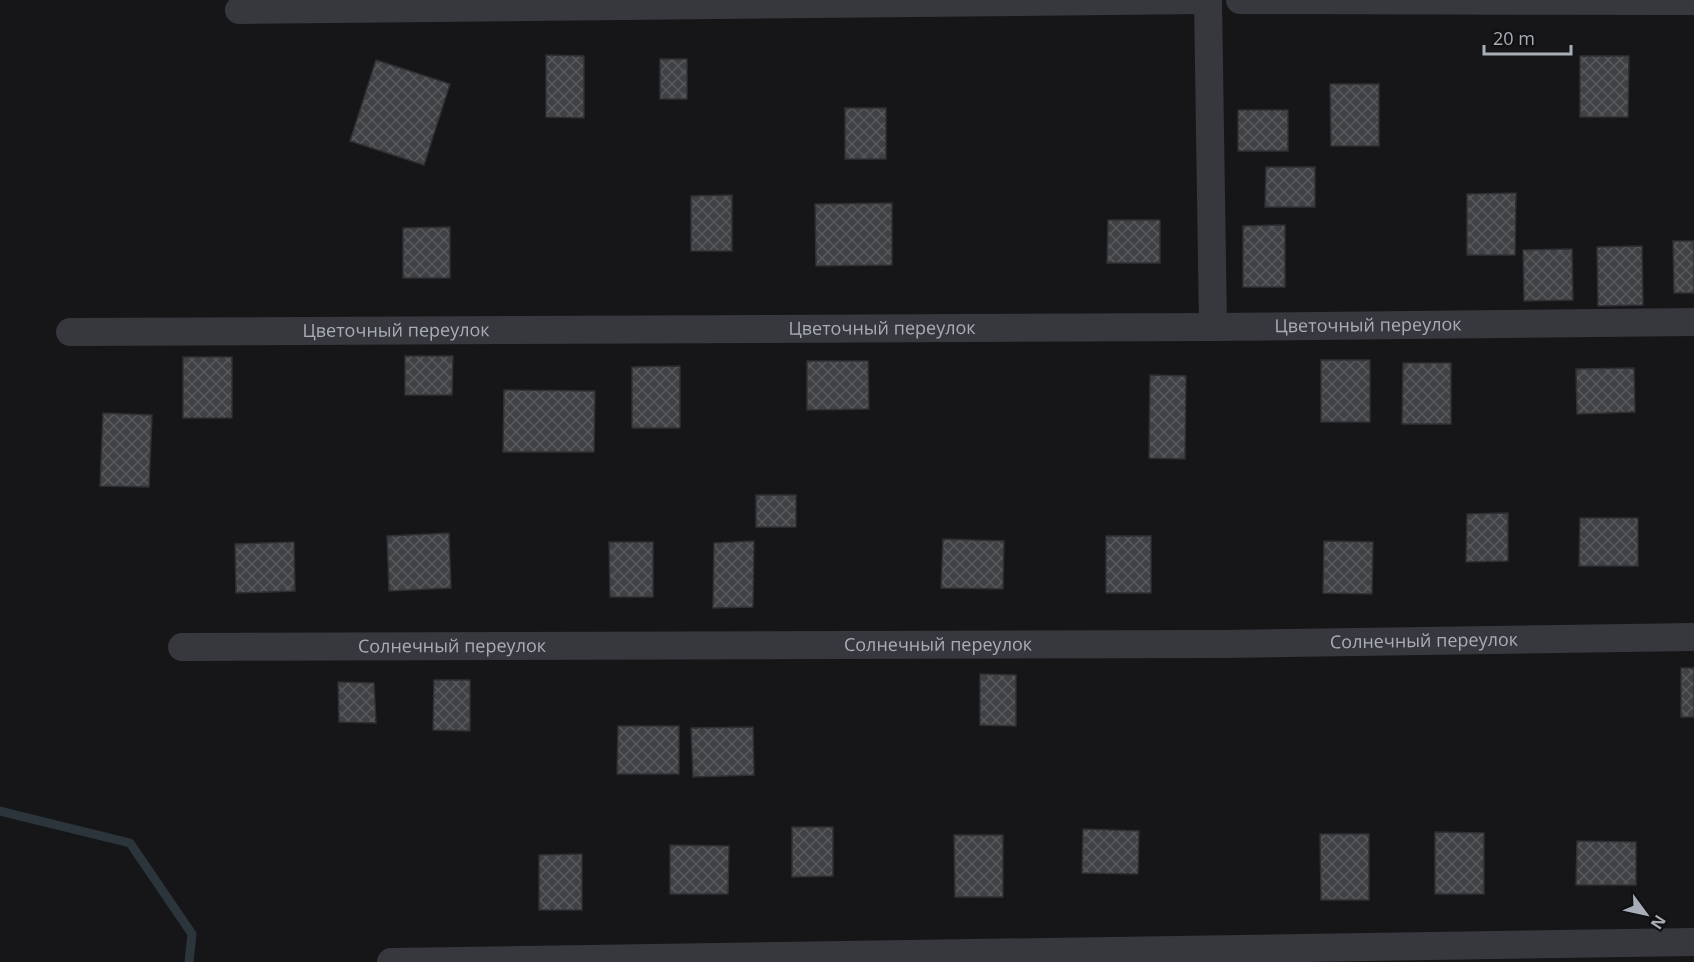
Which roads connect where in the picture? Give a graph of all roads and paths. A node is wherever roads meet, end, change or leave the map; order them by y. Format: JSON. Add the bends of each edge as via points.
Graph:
{"nodes":[{"id":1,"x":1202,"y":0,"type":"edge"},
{"id":2,"x":1208,"y":0,"type":"edge"},
{"id":3,"x":1240,"y":0,"type":"edge"},
{"id":4,"x":1694,"y":1,"type":"edge"},
{"id":5,"x":240,"y":10,"type":"dead end"},
{"id":6,"x":1694,"y":321,"type":"edge"},
{"id":7,"x":1213,"y":327,"type":"junction"},
{"id":8,"x":70,"y":332,"type":"dead end"},
{"id":9,"x":1694,"y":637,"type":"edge"},
{"id":10,"x":182,"y":647,"type":"dead end"},
{"id":11,"x":1694,"y":942,"type":"edge"},
{"id":12,"x":391,"y":962,"type":"edge"}],
"edges":[{"from":1,"to":5,"type":"street"},
{"from":2,"to":7,"type":"street"},
{"from":3,"to":4,"type":"street"},
{"from":6,"to":7,"type":"street","name":"Цветочный переулок"},
{"from":7,"to":8,"type":"street","name":"Цветочный переулок"},
{"from":9,"to":10,"type":"street","name":"Солнечный переулок","via":[[1224,644]]},
{"from":11,"to":12,"type":"street"}]}
